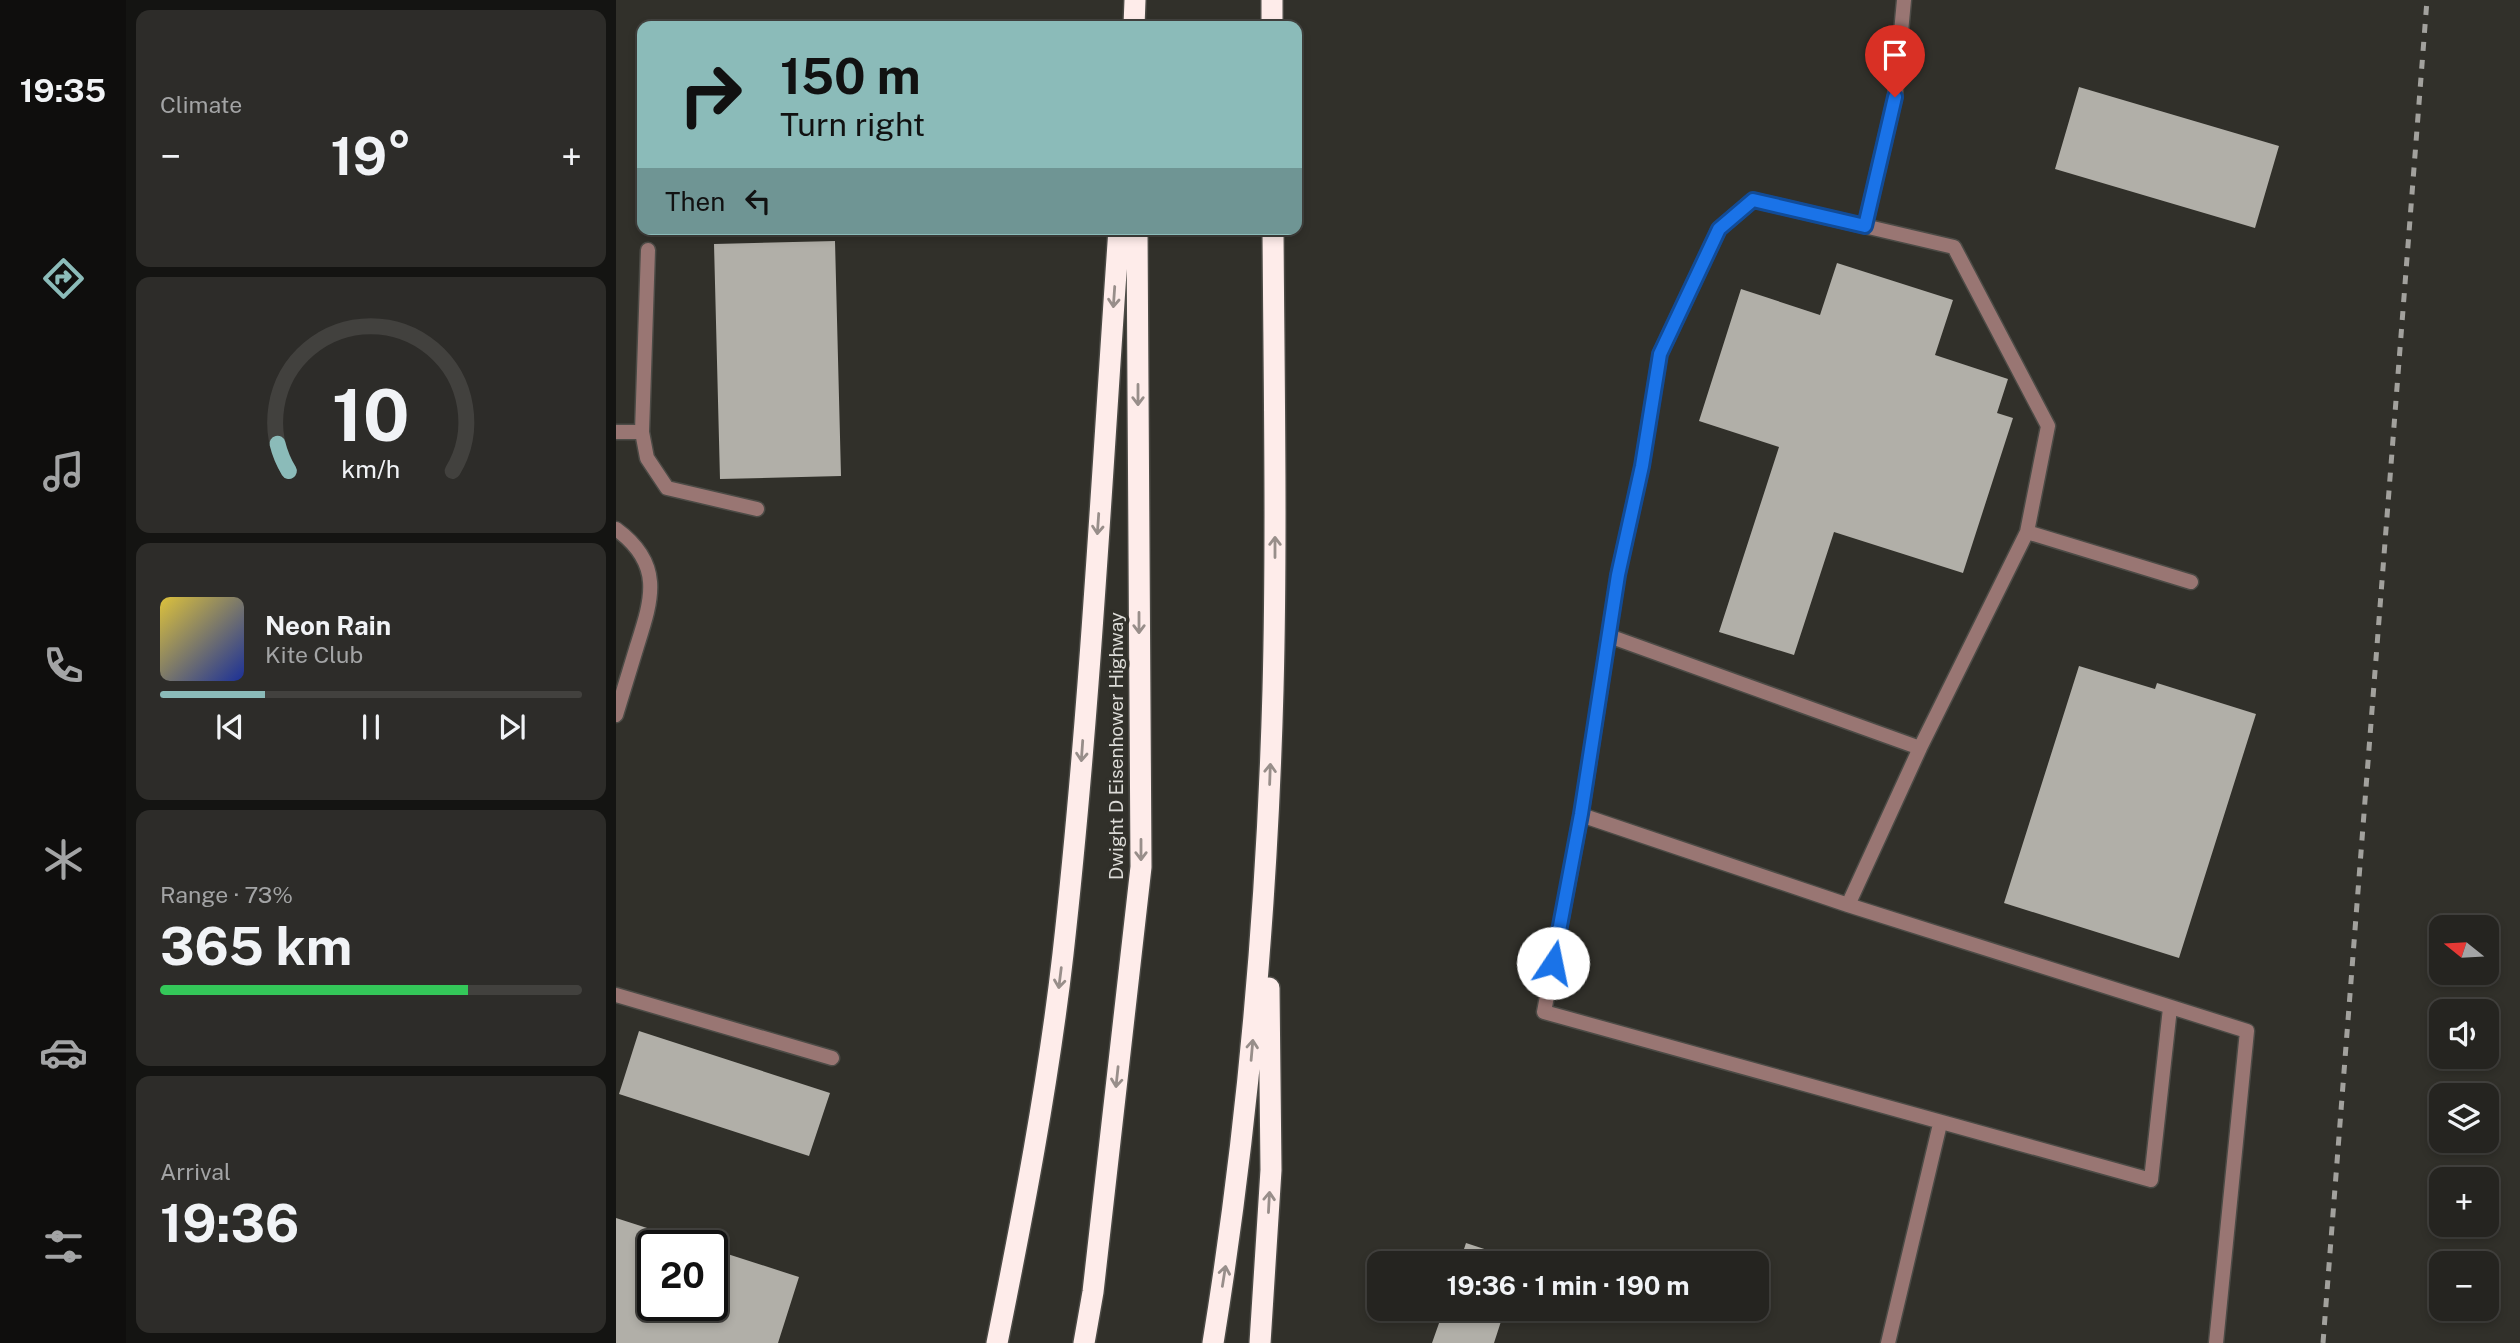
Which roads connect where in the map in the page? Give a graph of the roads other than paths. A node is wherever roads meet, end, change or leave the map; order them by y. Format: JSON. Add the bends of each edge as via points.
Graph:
{"nodes":[{"id":1,"x":1136,"y":0,"type":"edge"},
{"id":2,"x":1272,"y":0,"type":"edge"},
{"id":3,"x":1904,"y":0,"type":"edge"},
{"id":4,"x":1135,"y":21,"type":"edge"},
{"id":5,"x":1272,"y":21,"type":"edge"},
{"id":6,"x":1865,"y":226,"type":"junction"},
{"id":7,"x":1119,"y":235,"type":"edge"},
{"id":8,"x":1137,"y":235,"type":"edge"},
{"id":9,"x":1273,"y":235,"type":"edge"},
{"id":10,"x":649,"y":250,"type":"dead end"},
{"id":11,"x":616,"y":432,"type":"edge"},
{"id":12,"x":642,"y":432,"type":"junction"},
{"id":13,"x":757,"y":509,"type":"dead end"},
{"id":14,"x":616,"y":529,"type":"edge"},
{"id":15,"x":2027,"y":532,"type":"junction"},
{"id":16,"x":2191,"y":582,"type":"dead end"},
{"id":17,"x":1609,"y":636,"type":"junction"},
{"id":18,"x":616,"y":715,"type":"edge"},
{"id":19,"x":1920,"y":748,"type":"junction"},
{"id":20,"x":1581,"y":814,"type":"junction"},
{"id":21,"x":1268,"y":827,"type":"junction"},
{"id":22,"x":1847,"y":905,"type":"junction"},
{"id":23,"x":616,"y":995,"type":"edge"},
{"id":24,"x":2170,"y":1008,"type":"junction"},
{"id":25,"x":832,"y":1058,"type":"dead end"},
{"id":26,"x":1940,"y":1124,"type":"junction"},
{"id":27,"x":997,"y":1343,"type":"edge"},
{"id":28,"x":1084,"y":1343,"type":"edge"},
{"id":29,"x":1213,"y":1343,"type":"edge"},
{"id":30,"x":1260,"y":1343,"type":"edge"},
{"id":31,"x":1888,"y":1343,"type":"edge"},
{"id":32,"x":2216,"y":1343,"type":"edge"}],
"edges":[{"from":1,"to":4,"type":"highway"},
{"from":2,"to":5,"type":"highway"},
{"from":3,"to":6,"type":"street","via":[[1895,97]]},
{"from":6,"to":15,"type":"street","via":[[1954,247],[2048,426]]},
{"from":6,"to":17,"type":"street","via":[[1753,200],[1719,229],[1660,354]]},
{"from":7,"to":27,"type":"highway","one_way":true,"via":[[1082,756],[1064,941],[1041,1116]]},
{"from":8,"to":28,"type":"highway","name":"Dwight D Eisenhower Highway","one_way":true,"via":[[1141,867]]},
{"from":21,"to":9,"type":"highway","one_way":true,"via":[[1275,560]]},
{"from":10,"to":12,"type":"street"},
{"from":11,"to":12,"type":"street"},
{"from":12,"to":13,"type":"street","via":[[647,458],[667,488]]},
{"from":14,"to":18,"type":"street","via":[[629,539],[646,565],[651,607]]},
{"from":15,"to":16,"type":"street"},
{"from":15,"to":19,"type":"street"},
{"from":17,"to":19,"type":"street"},
{"from":17,"to":20,"type":"street"},
{"from":19,"to":22,"type":"street"},
{"from":20,"to":22,"type":"street"},
{"from":20,"to":26,"type":"street","via":[[1544,1012]]},
{"from":29,"to":21,"type":"highway","one_way":true,"via":[[1247,1097]]},
{"from":30,"to":21,"type":"highway","one_way":true,"via":[[1270,1170]]},
{"from":22,"to":24,"type":"street"},
{"from":23,"to":25,"type":"street"},
{"from":24,"to":26,"type":"street","via":[[2151,1180]]},
{"from":24,"to":32,"type":"street","via":[[2247,1031]]},
{"from":26,"to":31,"type":"street"}]}
